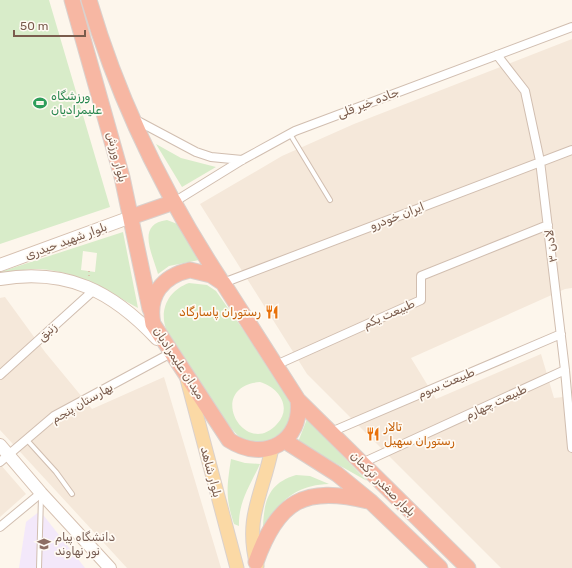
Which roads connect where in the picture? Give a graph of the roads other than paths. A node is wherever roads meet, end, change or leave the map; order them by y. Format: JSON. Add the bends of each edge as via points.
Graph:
{"nodes":[{"id":1,"x":72,"y":0,"type":"edge"},
{"id":2,"x":89,"y":0,"type":"edge"},
{"id":3,"x":572,"y":27,"type":"edge"},
{"id":4,"x":497,"y":55,"type":"junction"},
{"id":5,"x":131,"y":118,"type":"junction"},
{"id":6,"x":290,"y":134,"type":"junction"},
{"id":7,"x":572,"y":150,"type":"edge"},
{"id":8,"x":242,"y":160,"type":"junction"},
{"id":9,"x":540,"y":161,"type":"junction"},
{"id":10,"x":330,"y":200,"type":"dead end"},
{"id":11,"x":174,"y":202,"type":"junction"},
{"id":12,"x":131,"y":217,"type":"junction"},
{"id":13,"x":548,"y":225,"type":"junction"},
{"id":14,"x":0,"y":265,"type":"edge"},
{"id":15,"x":0,"y":280,"type":"edge"},
{"id":16,"x":223,"y":283,"type":"junction"},
{"id":17,"x":94,"y":290,"type":"junction"},
{"id":18,"x":151,"y":316,"type":"junction"},
{"id":19,"x":561,"y":334,"type":"junction"},
{"id":20,"x":171,"y":353,"type":"junction"},
{"id":21,"x":276,"y":365,"type":"junction"},
{"id":22,"x":565,"y":370,"type":"junction"},
{"id":23,"x":0,"y":375,"type":"edge"},
{"id":24,"x":186,"y":375,"type":"junction"},
{"id":25,"x":298,"y":400,"type":"junction"},
{"id":26,"x":571,"y":425,"type":"edge"},
{"id":27,"x":331,"y":432,"type":"junction"},
{"id":28,"x":27,"y":440,"type":"junction"},
{"id":29,"x":0,"y":445,"type":"edge"},
{"id":30,"x":278,"y":445,"type":"junction"},
{"id":31,"x":572,"y":448,"type":"edge"},
{"id":32,"x":4,"y":459,"type":"edge"},
{"id":33,"x":362,"y":463,"type":"junction"},
{"id":34,"x":41,"y":493,"type":"junction"},
{"id":35,"x":72,"y":494,"type":"dead end"},
{"id":36,"x":372,"y":502,"type":"junction"},
{"id":37,"x":0,"y":527,"type":"edge"},
{"id":38,"x":257,"y":565,"type":"edge"},
{"id":39,"x":39,"y":568,"type":"edge"},
{"id":40,"x":110,"y":568,"type":"edge"},
{"id":41,"x":237,"y":568,"type":"edge"},
{"id":42,"x":440,"y":568,"type":"edge"},
{"id":43,"x":468,"y":568,"type":"edge"}],
"edges":[{"from":1,"to":12,"type":"highway","name":"بلوار ورزش","via":[[112,136]]},
{"from":2,"to":5,"type":"highway","name":"بلوار ورزش"},
{"from":3,"to":4,"type":"street","name":"جاده خیر قلی"},
{"from":4,"to":6,"type":"street","name":"جاده خیر قلی"},
{"from":4,"to":9,"type":"street","name":"لادن ۳","via":[[525,91]]},
{"from":5,"to":8,"type":"street","via":[[196,152],[211,157]]},
{"from":5,"to":11,"type":"highway","name":"بلوار ورزش"},
{"from":6,"to":8,"type":"street","name":"جاده خیر قلی"},
{"from":6,"to":10,"type":"lane"},
{"from":7,"to":9,"type":"street","name":"ایران خودرو"},
{"from":8,"to":11,"type":"street","name":"جاده خیر قلی"},
{"from":9,"to":13,"type":"street","name":"لادن ۳"},
{"from":9,"to":16,"type":"street","name":"ایران خودرو"},
{"from":11,"to":12,"type":"highway"},
{"from":11,"to":16,"type":"highway","name":"بلوار ورزش"},
{"from":12,"to":14,"type":"main road","name":"بلوار شهید حیدری"},
{"from":12,"to":18,"type":"highway","name":"بلوار ورزش"},
{"from":13,"to":19,"type":"street","name":"لادن ۳"},
{"from":13,"to":21,"type":"street","name":"طبیعت یکم","via":[[421,276],[421,300]]},
{"from":15,"to":17,"type":"main road","name":"بلوار شهید حیدری","via":[[14,277],[58,278]]},
{"from":16,"to":18,"type":"highway","name":"میدان علیمرادیان","via":[[203,272],[190,270],[176,273],[157,291],[152,303]]},
{"from":16,"to":21,"type":"highway","name":"میدان علیمرادیان"},
{"from":17,"to":20,"type":"main road","name":"بلوار شهید حیدری","via":[[124,306]]},
{"from":17,"to":23,"type":"street","name":"زنبق"},
{"from":18,"to":20,"type":"highway","name":"میدان علیمرادیان","via":[[153,324]]},
{"from":19,"to":22,"type":"street","name":"لادن ۳"},
{"from":19,"to":27,"type":"street","name":"طبیعت سوم"},
{"from":20,"to":24,"type":"highway","name":"میدان علیمرادیان"},
{"from":20,"to":28,"type":"street","name":"بهارستان پنجم","via":[[54,416]]},
{"from":21,"to":25,"type":"highway","name":"میدان علیمرادیان"},
{"from":22,"to":26,"type":"street","name":"لادن ۳"},
{"from":22,"to":33,"type":"street","name":"طبیعت چهارم"},
{"from":24,"to":30,"type":"highway","name":"میدان علیمرادیان","via":[[229,440],[248,449],[260,450]]},
{"from":24,"to":41,"type":"main road","name":"بلوار شاهد"},
{"from":25,"to":27,"type":"highway","name":"بلوار صفدر ترکمان"},
{"from":25,"to":30,"type":"highway","via":[[299,412],[292,434]]},
{"from":26,"to":31,"type":"street","name":"لادن ۳"},
{"from":27,"to":33,"type":"highway","name":"بلوار صفدر ترکمان"},
{"from":28,"to":32,"type":"street","name":"بهارستان پنجم"},
{"from":28,"to":35,"type":"lane"},
{"from":29,"to":32,"type":"main road"},
{"from":30,"to":36,"type":"highway","name":"بلوار صفدر ترکمان","via":[[337,474]]},
{"from":30,"to":38,"type":"main road","via":[[252,519],[251,534]]},
{"from":32,"to":34,"type":"main road"},
{"from":33,"to":43,"type":"highway","name":"بلوار صفدر ترکمان"},
{"from":34,"to":37,"type":"street"},
{"from":34,"to":39,"type":"lane"},
{"from":34,"to":40,"type":"main road"},
{"from":36,"to":38,"type":"highway","via":[[331,495],[301,500],[284,510],[274,521],[264,540]]},
{"from":36,"to":42,"type":"highway","name":"بلوار صفدر ترکمان"}]}
